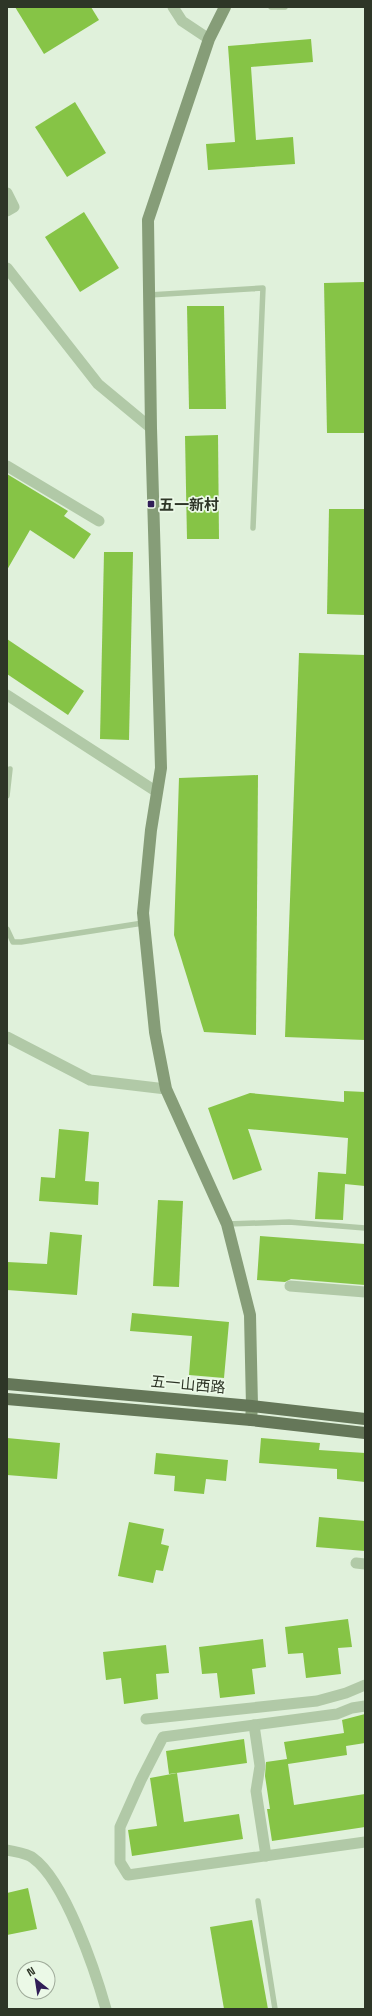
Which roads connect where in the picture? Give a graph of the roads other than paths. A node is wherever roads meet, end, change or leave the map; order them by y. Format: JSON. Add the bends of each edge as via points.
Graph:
{"nodes":[{"id":1,"x":173,"y":7,"type":"edge"},
{"id":2,"x":225,"y":7,"type":"edge"},
{"id":3,"x":271,"y":7,"type":"edge"},
{"id":4,"x":285,"y":7,"type":"edge"},
{"id":5,"x":209,"y":39,"type":"junction"},
{"id":6,"x":7,"y":193,"type":"edge"},
{"id":7,"x":7,"y":211,"type":"edge"},
{"id":8,"x":7,"y":268,"type":"edge"},
{"id":9,"x":149,"y":295,"type":"junction"},
{"id":10,"x":151,"y":428,"type":"junction"},
{"id":11,"x":7,"y":466,"type":"edge"},
{"id":12,"x":99,"y":521,"type":"dead end"},
{"id":13,"x":253,"y":528,"type":"dead end"},
{"id":14,"x":7,"y":695,"type":"edge"},
{"id":15,"x":10,"y":769,"type":"dead end"},
{"id":16,"x":157,"y":792,"type":"junction"},
{"id":17,"x":7,"y":796,"type":"edge"},
{"id":18,"x":143,"y":923,"type":"junction"},
{"id":19,"x":7,"y":929,"type":"edge"},
{"id":20,"x":7,"y":1038,"type":"edge"},
{"id":21,"x":166,"y":1089,"type":"junction"},
{"id":22,"x":227,"y":1224,"type":"junction"},
{"id":23,"x":365,"y":1228,"type":"edge"},
{"id":24,"x":290,"y":1286,"type":"dead end"},
{"id":25,"x":365,"y":1292,"type":"edge"},
{"id":26,"x":7,"y":1384,"type":"edge"},
{"id":27,"x":7,"y":1399,"type":"edge"},
{"id":28,"x":252,"y":1406,"type":"junction"},
{"id":29,"x":365,"y":1419,"type":"edge"},
{"id":30,"x":251,"y":1420,"type":"junction"},
{"id":31,"x":365,"y":1433,"type":"edge"},
{"id":32,"x":365,"y":1685,"type":"edge"},
{"id":33,"x":365,"y":1706,"type":"edge"},
{"id":34,"x":146,"y":1719,"type":"dead end"},
{"id":35,"x":254,"y":1725,"type":"junction"},
{"id":36,"x":365,"y":1842,"type":"edge"},
{"id":37,"x":7,"y":1850,"type":"edge"},
{"id":38,"x":266,"y":1856,"type":"junction"},
{"id":39,"x":258,"y":1901,"type":"dead end"},
{"id":40,"x":106,"y":2009,"type":"edge"},
{"id":41,"x":275,"y":2009,"type":"edge"}],
"edges":[{"from":1,"to":5,"type":"street","via":[[182,21]]},
{"from":2,"to":5,"type":"street"},
{"from":3,"to":4,"type":"lane"},
{"from":5,"to":9,"type":"street","via":[[148,220]]},
{"from":6,"to":7,"type":"street","via":[[14,207]]},
{"from":8,"to":10,"type":"street","via":[[98,384]]},
{"from":9,"to":10,"type":"street"},
{"from":9,"to":13,"type":"lane","via":[[263,288]]},
{"from":10,"to":16,"type":"street","via":[[161,768]]},
{"from":11,"to":12,"type":"street"},
{"from":14,"to":16,"type":"street"},
{"from":15,"to":17,"type":"lane"},
{"from":16,"to":18,"type":"street","via":[[150,830]]},
{"from":18,"to":19,"type":"lane","via":[[21,942],[13,942]]},
{"from":18,"to":21,"type":"street","via":[[155,1032]]},
{"from":20,"to":21,"type":"street","via":[[90,1080]]},
{"from":21,"to":22,"type":"street"},
{"from":22,"to":23,"type":"lane","via":[[289,1222]]},
{"from":22,"to":28,"type":"street","via":[[250,1315]]},
{"from":24,"to":25,"type":"street"},
{"from":26,"to":28,"type":"main road","name":"五一山西路"},
{"from":27,"to":30,"type":"main road","name":"五一山西路"},
{"from":28,"to":29,"type":"main road","name":"五一山西路"},
{"from":28,"to":30,"type":"street"},
{"from":30,"to":31,"type":"main road","name":"五一山西路"},
{"from":32,"to":34,"type":"street","via":[[317,1701]]},
{"from":33,"to":35,"type":"street","via":[[337,1714]]},
{"from":35,"to":38,"type":"street","via":[[260,1766],[256,1791]]},
{"from":35,"to":38,"type":"street","via":[[163,1737],[120,1827],[120,1862],[128,1875]]},
{"from":36,"to":38,"type":"street"},
{"from":37,"to":40,"type":"street","via":[[32,1857],[46,1869],[60,1890],[96,1974]]},
{"from":39,"to":41,"type":"lane"}]}
